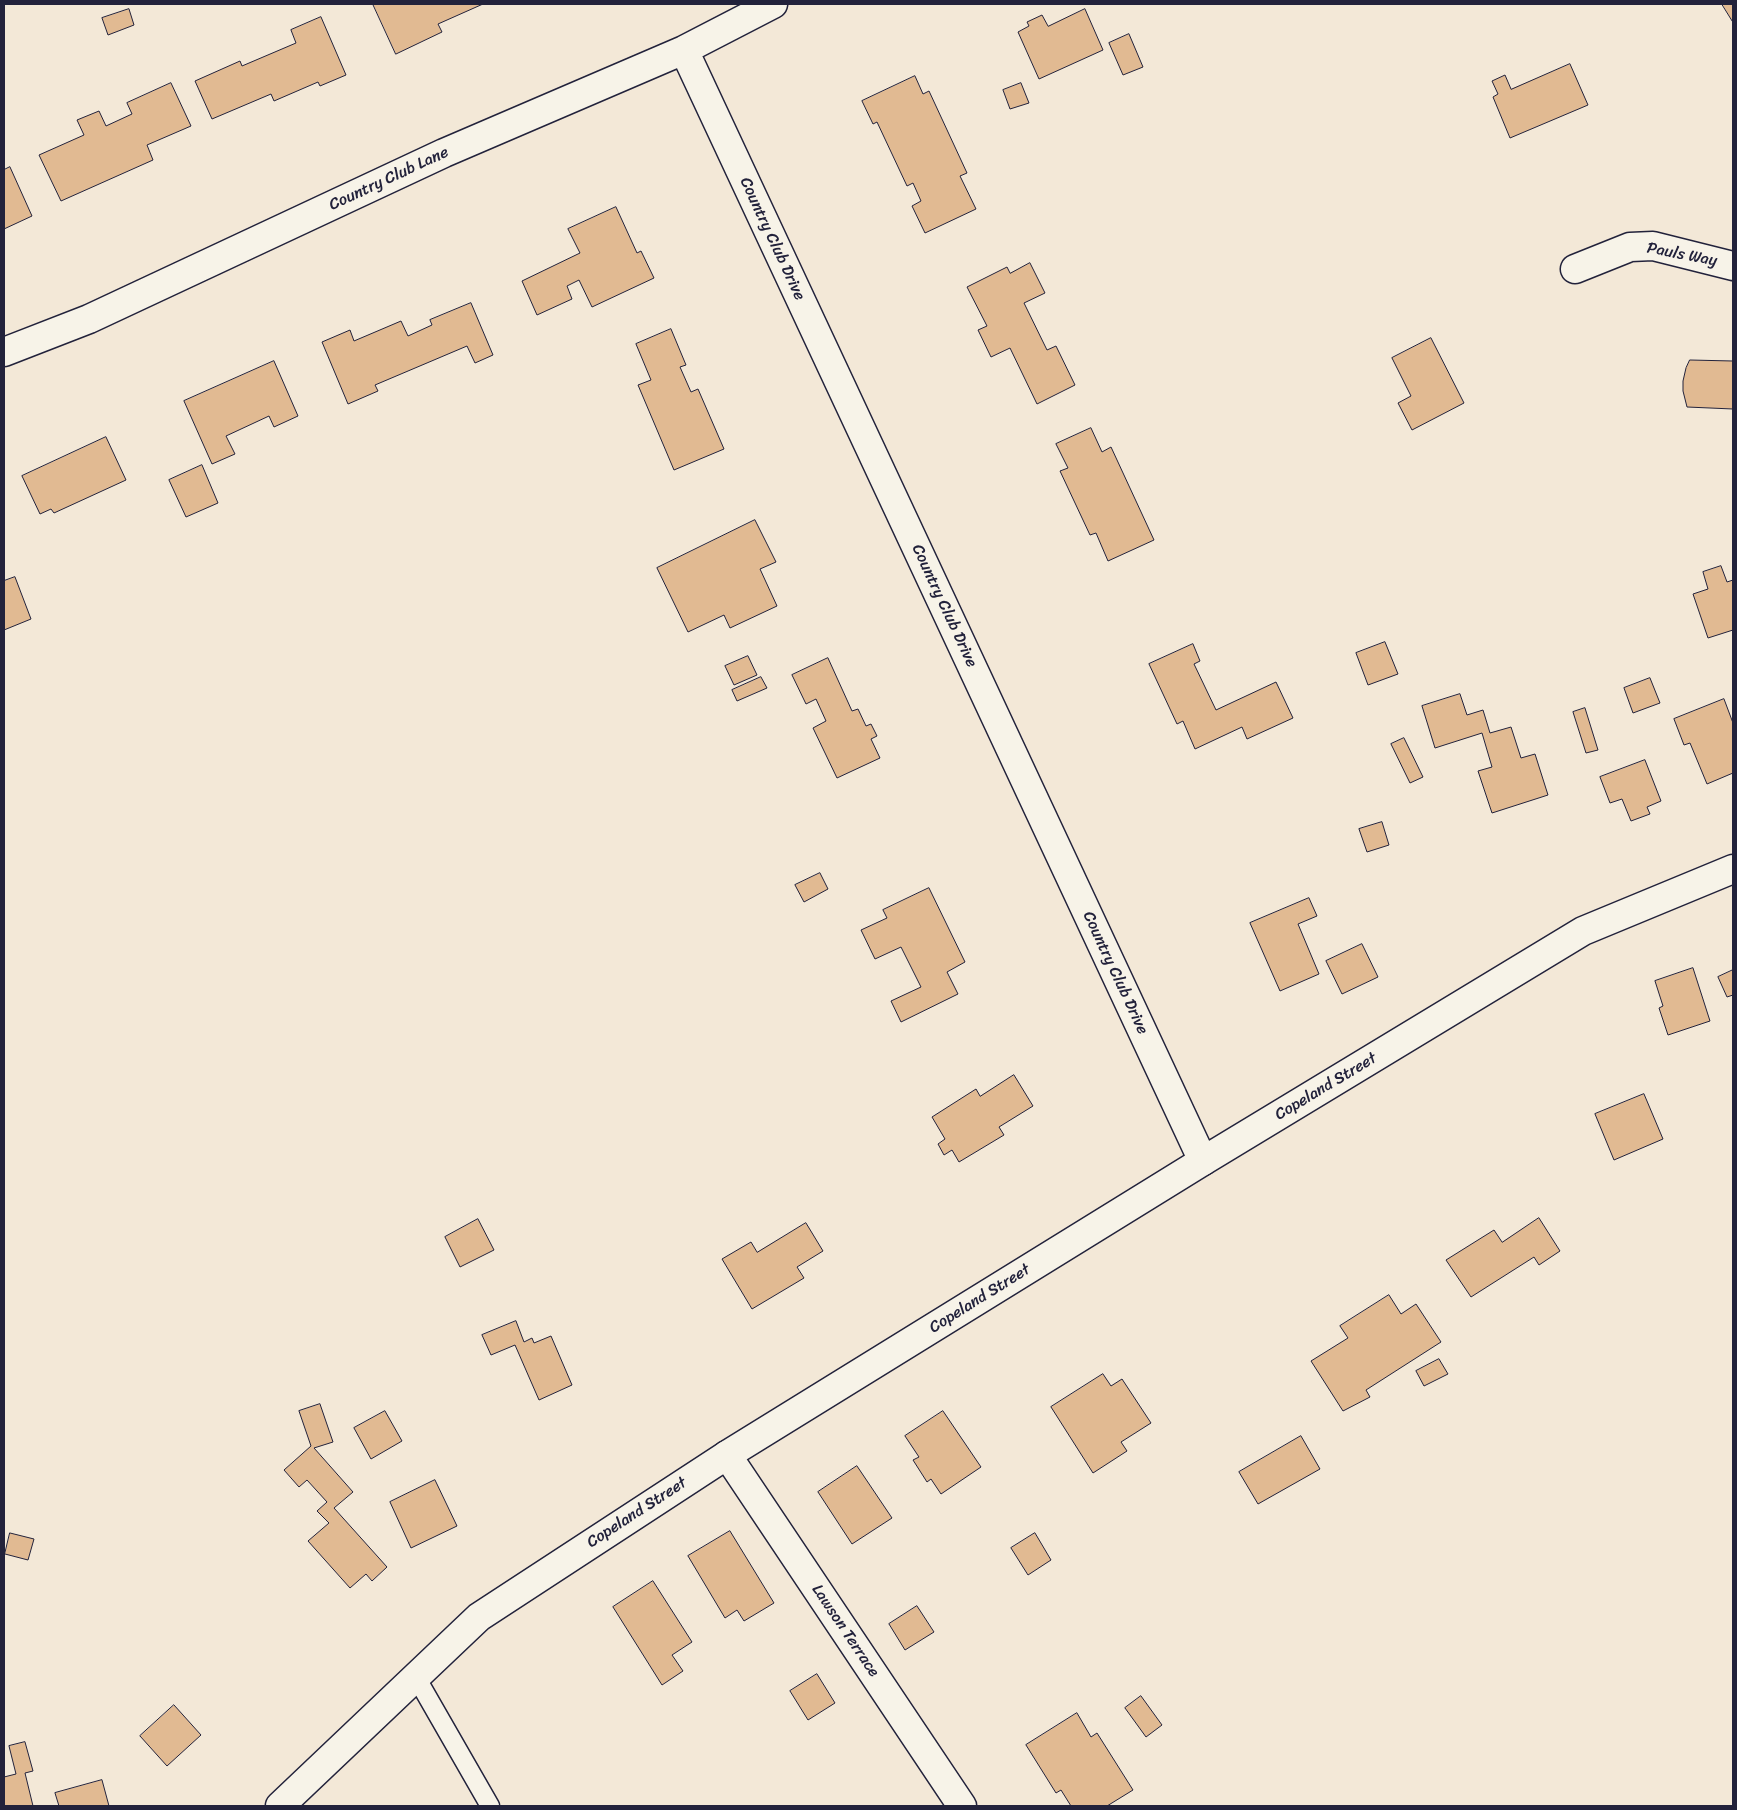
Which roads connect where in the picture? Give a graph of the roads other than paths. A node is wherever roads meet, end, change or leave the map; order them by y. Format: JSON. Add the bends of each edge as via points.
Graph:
{"nodes":[{"id":1,"x":773,"y":4,"type":"edge"},
{"id":2,"x":684,"y":50,"type":"junction"},
{"id":3,"x":1733,"y":266,"type":"edge"},
{"id":4,"x":1575,"y":269,"type":"dead end"},
{"id":5,"x":4,"y":352,"type":"edge"},
{"id":6,"x":1733,"y":869,"type":"edge"},
{"id":7,"x":1203,"y":1161,"type":"junction"},
{"id":8,"x":727,"y":1455,"type":"junction"},
{"id":9,"x":416,"y":1677,"type":"junction"},
{"id":10,"x":280,"y":1806,"type":"edge"},
{"id":11,"x":490,"y":1806,"type":"edge"},
{"id":12,"x":962,"y":1806,"type":"edge"}],
"edges":[{"from":1,"to":2,"type":"street","name":"Country Club Lane"},
{"from":2,"to":5,"type":"street","name":"Country Club Lane","via":[[436,157],[89,319]]},
{"from":2,"to":7,"type":"street","name":"Country Club Drive"},
{"from":3,"to":4,"type":"street","name":"Pauls Way","via":[[1653,246],[1630,247]]},
{"from":6,"to":7,"type":"street","name":"Copeland Street","via":[[1583,931]]},
{"from":7,"to":8,"type":"street","name":"Copeland Street"},
{"from":8,"to":9,"type":"street","name":"Copeland Street","via":[[479,1617]]},
{"from":8,"to":12,"type":"street","name":"Lawson Terrace"},
{"from":9,"to":10,"type":"street","name":"Copeland Street"},
{"from":9,"to":11,"type":"lane"}]}
